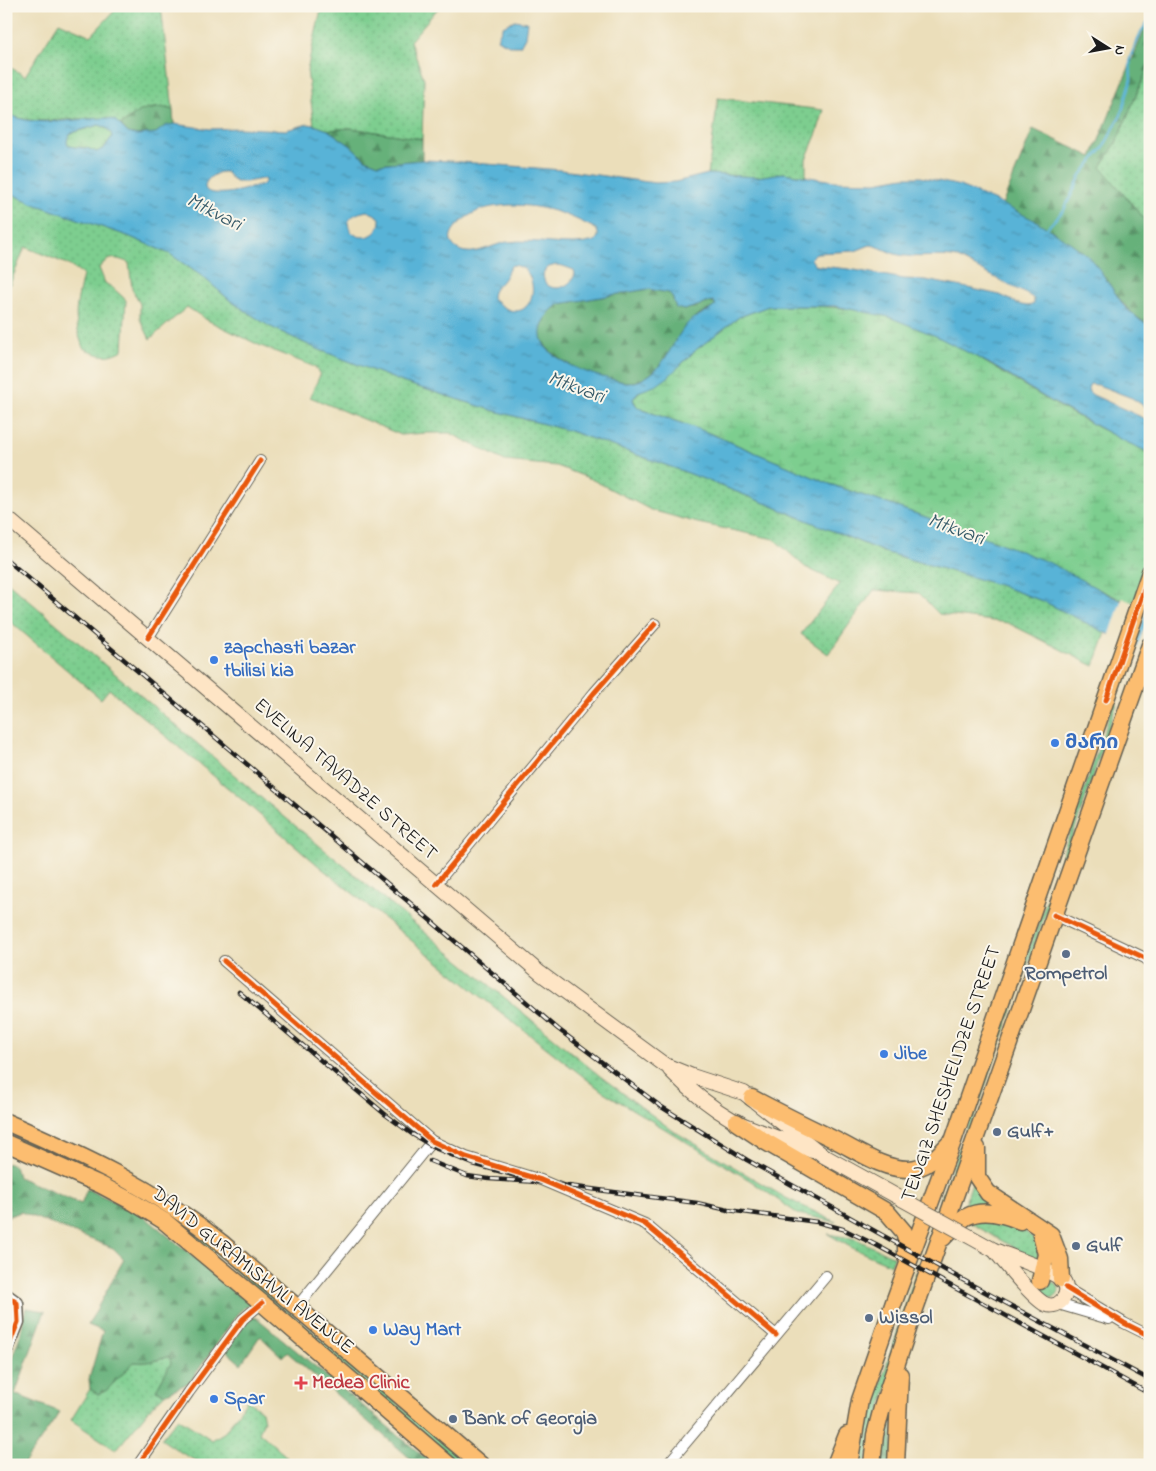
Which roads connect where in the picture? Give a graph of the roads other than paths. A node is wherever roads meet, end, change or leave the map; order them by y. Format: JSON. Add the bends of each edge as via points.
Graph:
{"nodes":[{"id":1,"x":260,"y":461,"type":"dead end"},
{"id":2,"x":6,"y":516,"type":"edge"},
{"id":3,"x":1150,"y":572,"type":"edge"},
{"id":4,"x":655,"y":624,"type":"dead end"},
{"id":5,"x":148,"y":638,"type":"junction"},
{"id":6,"x":1150,"y":645,"type":"edge"},
{"id":7,"x":436,"y":884,"type":"junction"},
{"id":8,"x":1054,"y":915,"type":"junction"},
{"id":9,"x":224,"y":961,"type":"dead end"},
{"id":10,"x":1150,"y":962,"type":"edge"},
{"id":11,"x":665,"y":1065,"type":"junction"},
{"id":12,"x":727,"y":1088,"type":"junction"},
{"id":13,"x":752,"y":1098,"type":"junction"},
{"id":14,"x":717,"y":1110,"type":"junction"},
{"id":15,"x":6,"y":1122,"type":"edge"},
{"id":16,"x":736,"y":1122,"type":"junction"},
{"id":17,"x":978,"y":1133,"type":"junction"},
{"id":18,"x":432,"y":1141,"type":"junction"},
{"id":19,"x":953,"y":1141,"type":"junction"},
{"id":20,"x":6,"y":1143,"type":"edge"},
{"id":21,"x":824,"y":1156,"type":"junction"},
{"id":22,"x":939,"y":1242,"type":"junction"},
{"id":23,"x":994,"y":1250,"type":"junction"},
{"id":24,"x":906,"y":1269,"type":"junction"},
{"id":25,"x":826,"y":1276,"type":"dead end"},
{"id":26,"x":1053,"y":1279,"type":"junction"},
{"id":27,"x":6,"y":1295,"type":"edge"},
{"id":28,"x":1042,"y":1302,"type":"junction"},
{"id":29,"x":262,"y":1303,"type":"junction"},
{"id":30,"x":1058,"y":1304,"type":"junction"},
{"id":31,"x":296,"y":1308,"type":"junction"},
{"id":32,"x":1124,"y":1324,"type":"junction"},
{"id":33,"x":776,"y":1335,"type":"junction"},
{"id":34,"x":1150,"y":1336,"type":"edge"},
{"id":35,"x":6,"y":1352,"type":"edge"},
{"id":36,"x":902,"y":1352,"type":"junction"},
{"id":37,"x":860,"y":1400,"type":"junction"},
{"id":38,"x":475,"y":1462,"type":"edge"},
{"id":39,"x":138,"y":1465,"type":"edge"},
{"id":40,"x":449,"y":1465,"type":"edge"},
{"id":41,"x":667,"y":1465,"type":"edge"},
{"id":42,"x":835,"y":1465,"type":"edge"},
{"id":43,"x":849,"y":1465,"type":"edge"},
{"id":44,"x":872,"y":1465,"type":"edge"},
{"id":45,"x":896,"y":1465,"type":"edge"}],
"edges":[{"from":1,"to":5,"type":"street"},
{"from":2,"to":5,"type":"main road","name":"EVELINA TAVADZE STREET"},
{"from":3,"to":19,"type":"main road","name":"TENGIZ SHESHELIDZE STREET"},
{"from":4,"to":7,"type":"street"},
{"from":5,"to":7,"type":"main road","name":"EVELINA TAVADZE STREET"},
{"from":6,"to":8,"type":"main road"},
{"from":7,"to":11,"type":"main road","name":"EVELINA TAVADZE STREET","via":[[540,973]]},
{"from":8,"to":10,"type":"street"},
{"from":8,"to":17,"type":"main road"},
{"from":9,"to":18,"type":"street"},
{"from":11,"to":12,"type":"main road","name":"EVELINA TAVADZE STREET"},
{"from":11,"to":14,"type":"main road","name":"EVELINA TAVADZE STREET"},
{"from":12,"to":13,"type":"main road","name":"EVELINA TAVADZE STREET"},
{"from":12,"to":14,"type":"main road","via":[[719,1095]]},
{"from":13,"to":19,"type":"main road","via":[[875,1160],[898,1168],[922,1166],[935,1159]]},
{"from":13,"to":21,"type":"main road","name":"EVELINA TAVADZE STREET"},
{"from":14,"to":16,"type":"main road","name":"EVELINA TAVADZE STREET"},
{"from":15,"to":31,"type":"main road","name":"DAVID GURAMISHVILI AVENUE","via":[[99,1164],[164,1201],[216,1239]]},
{"from":16,"to":21,"type":"main road","name":"EVELINA TAVADZE STREET"},
{"from":16,"to":24,"type":"main road","via":[[887,1212],[904,1232]]},
{"from":17,"to":22,"type":"main road"},
{"from":17,"to":26,"type":"main road","via":[[977,1177],[988,1193],[1051,1235],[1060,1259]]},
{"from":18,"to":31,"type":"street"},
{"from":18,"to":33,"type":"street","via":[[466,1157],[541,1180],[645,1224]]},
{"from":19,"to":24,"type":"main road","name":"TENGIZ SHESHELIDZE STREET"},
{"from":20,"to":29,"type":"main road","name":"DAVID GURAMISHVILI AVENUE","via":[[101,1185],[164,1221]]},
{"from":21,"to":23,"type":"main road","bridge":true},
{"from":22,"to":26,"type":"main road","via":[[967,1217],[983,1212],[1005,1214],[1042,1236]]},
{"from":22,"to":36,"type":"main road"},
{"from":23,"to":26,"type":"main road"},
{"from":23,"to":28,"type":"main road"},
{"from":24,"to":37,"type":"main road","name":"TENGIZ SHESHELIDZE STREET"},
{"from":25,"to":33,"type":"street"},
{"from":26,"to":28,"type":"main road","via":[[1037,1290]]},
{"from":26,"to":30,"type":"main road","via":[[1065,1298]]},
{"from":26,"to":32,"type":"street"},
{"from":27,"to":35,"type":"street","via":[[17,1303],[18,1322]]},
{"from":28,"to":30,"type":"main road"},
{"from":29,"to":39,"type":"street","via":[[243,1319]]},
{"from":29,"to":40,"type":"main road","name":"DAVID GURAMISHVILI AVENUE"},
{"from":30,"to":32,"type":"street"},
{"from":31,"to":38,"type":"main road","name":"DAVID GURAMISHVILI AVENUE"},
{"from":32,"to":34,"type":"street"},
{"from":33,"to":41,"type":"street"},
{"from":36,"to":44,"type":"main road","via":[[882,1408]]},
{"from":36,"to":45,"type":"main road"},
{"from":37,"to":42,"type":"main road"},
{"from":37,"to":43,"type":"main road","name":"TENGIZ SHESHELIDZE STREET"}]}
